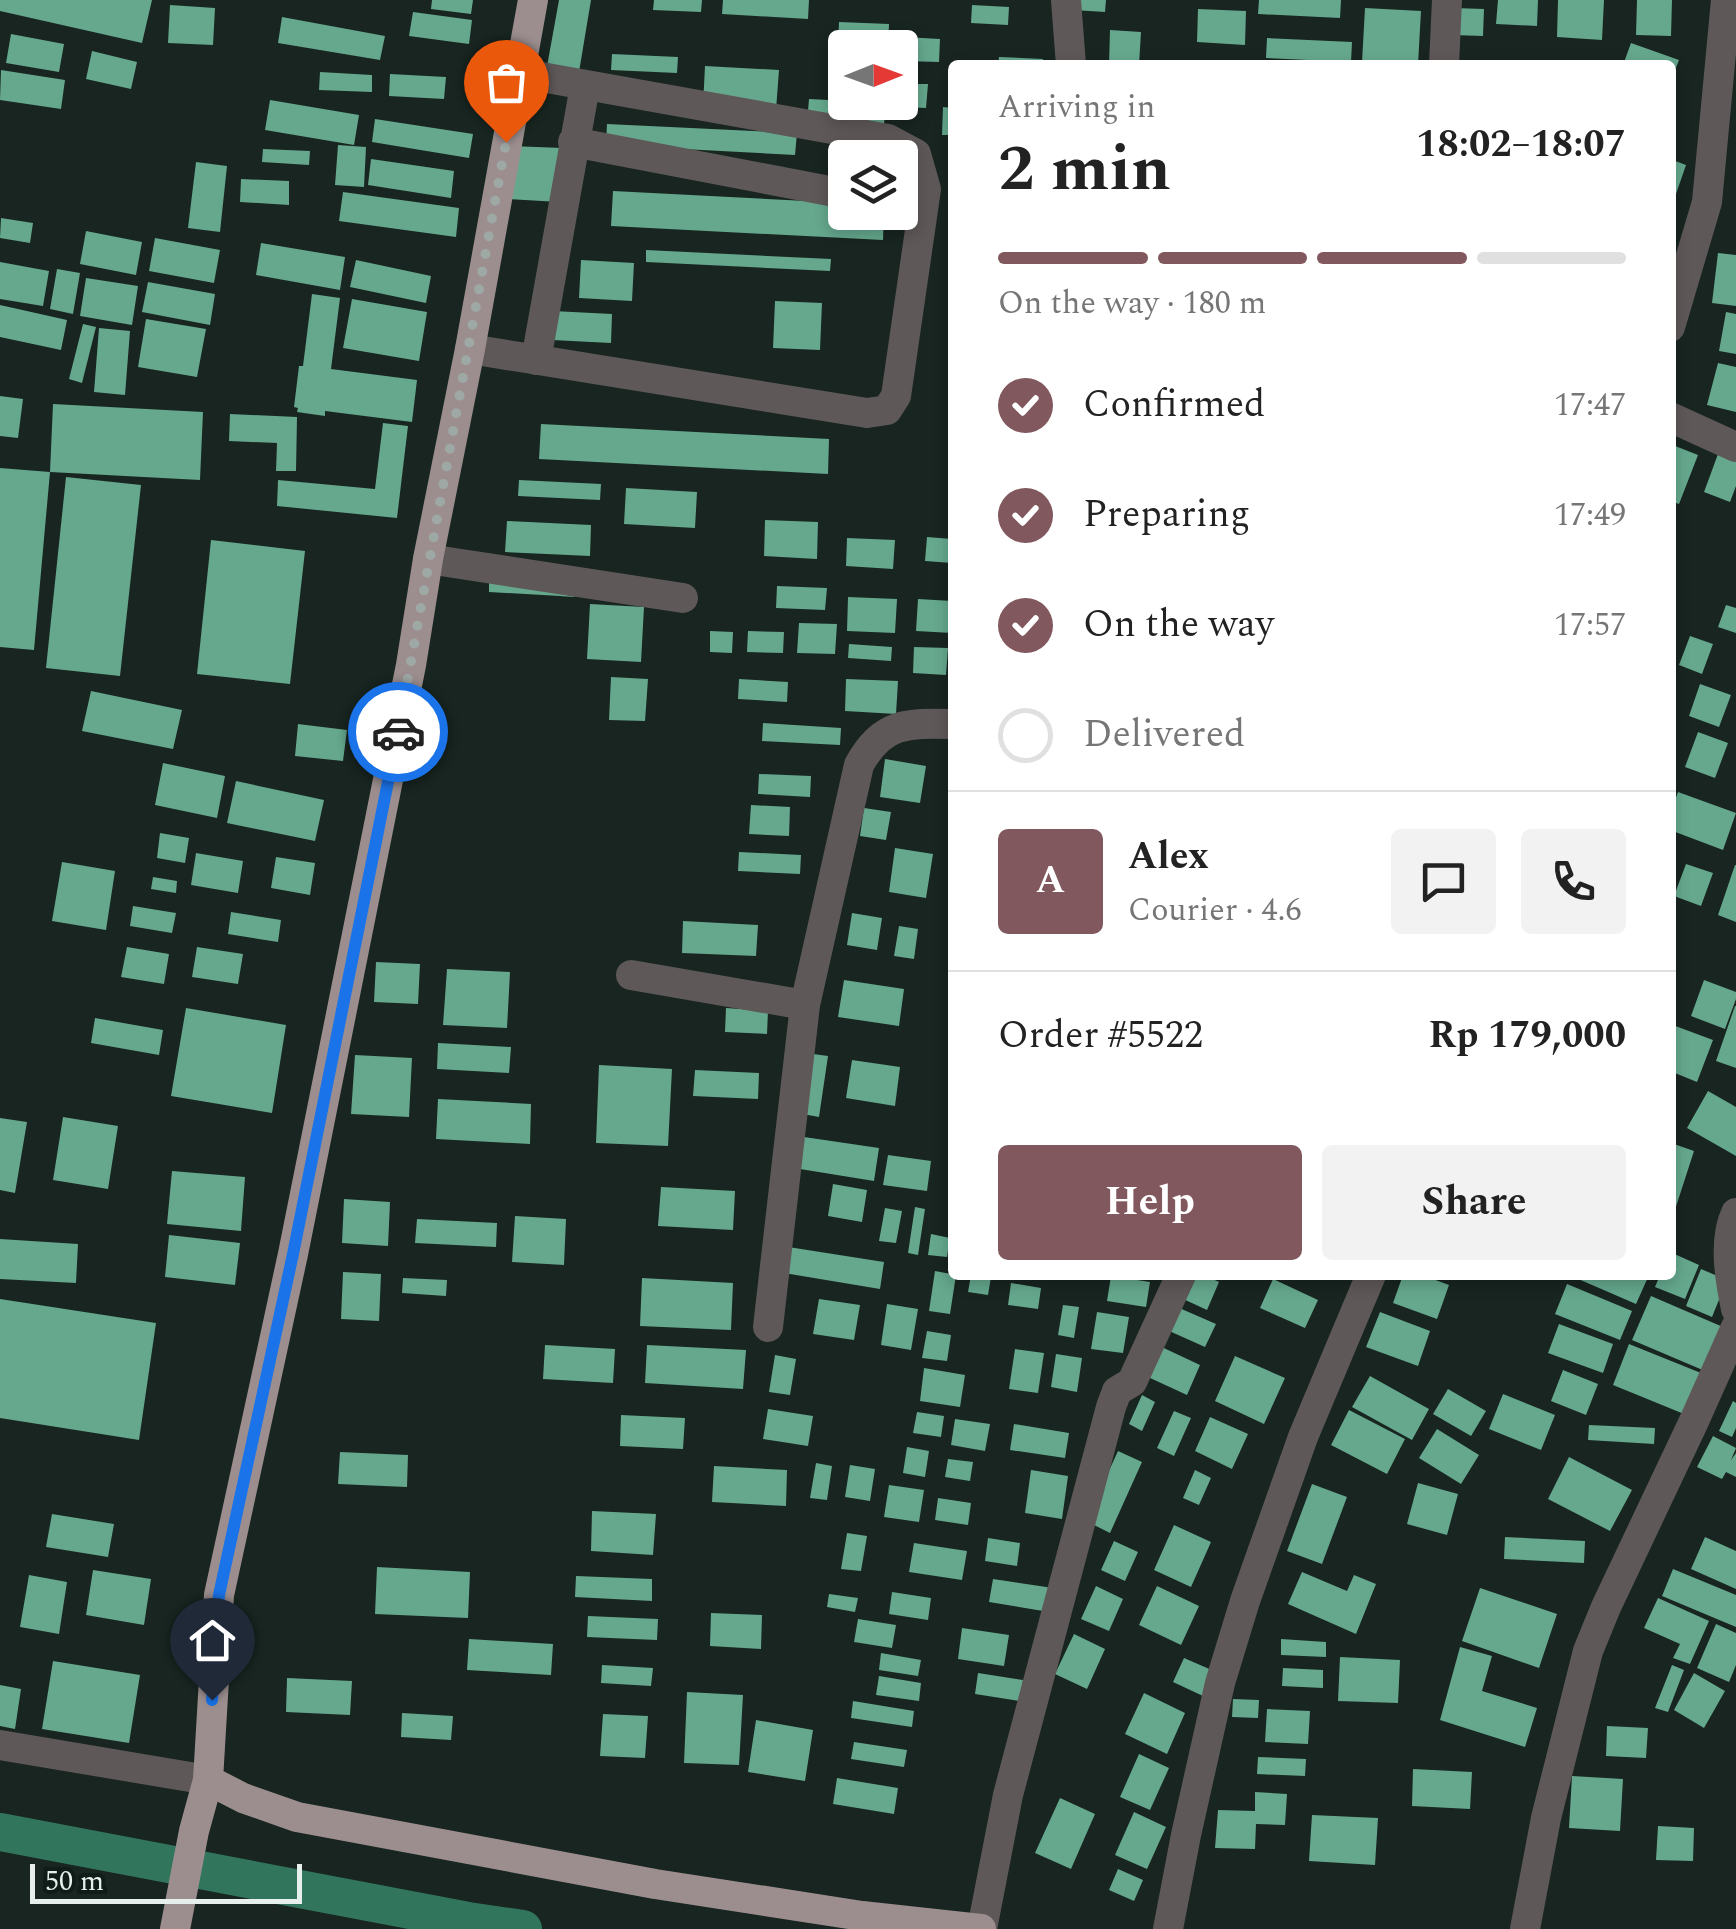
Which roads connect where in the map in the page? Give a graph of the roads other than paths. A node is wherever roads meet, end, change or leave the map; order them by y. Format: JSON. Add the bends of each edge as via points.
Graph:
{"nodes":[{"id":1,"x":533,"y":0,"type":"edge"},
{"id":2,"x":1066,"y":0,"type":"edge"},
{"id":3,"x":1447,"y":0,"type":"edge"},
{"id":4,"x":1726,"y":0,"type":"edge"},
{"id":5,"x":1071,"y":60,"type":"edge"},
{"id":6,"x":1444,"y":60,"type":"edge"},
{"id":7,"x":519,"y":74,"type":"junction"},
{"id":8,"x":585,"y":86,"type":"junction"},
{"id":9,"x":890,"y":140,"type":"edge"},
{"id":10,"x":573,"y":142,"type":"junction"},
{"id":11,"x":918,"y":161,"type":"edge"},
{"id":12,"x":828,"y":191,"type":"edge"},
{"id":13,"x":918,"y":199,"type":"edge"},
{"id":14,"x":910,"y":230,"type":"edge"},
{"id":15,"x":1676,"y":306,"type":"edge"},
{"id":16,"x":470,"y":350,"type":"junction"},
{"id":17,"x":536,"y":360,"type":"junction"},
{"id":18,"x":1676,"y":420,"type":"edge"},
{"id":19,"x":1736,"y":447,"type":"edge"},
{"id":20,"x":428,"y":559,"type":"junction"},
{"id":21,"x":683,"y":598,"type":"dead end"},
{"id":22,"x":948,"y":724,"type":"edge"},
{"id":23,"x":631,"y":975,"type":"dead end"},
{"id":24,"x":804,"y":1004,"type":"junction"},
{"id":25,"x":1736,"y":1213,"type":"edge"},
{"id":26,"x":1180,"y":1280,"type":"edge"},
{"id":27,"x":1368,"y":1280,"type":"edge"},
{"id":28,"x":1736,"y":1308,"type":"edge"},
{"id":29,"x":768,"y":1327,"type":"dead end"},
{"id":30,"x":1736,"y":1327,"type":"edge"},
{"id":31,"x":0,"y":1745,"type":"edge"},
{"id":32,"x":208,"y":1780,"type":"junction"},
{"id":33,"x":175,"y":1929,"type":"edge"},
{"id":34,"x":982,"y":1929,"type":"edge"},
{"id":35,"x":1168,"y":1929,"type":"edge"},
{"id":36,"x":1524,"y":1929,"type":"edge"}],
"edges":[{"from":1,"to":7,"type":"main road"},
{"from":2,"to":5,"type":"street"},
{"from":3,"to":6,"type":"street"},
{"from":4,"to":15,"type":"street","via":[[1706,202]]},
{"from":7,"to":8,"type":"street"},
{"from":7,"to":16,"type":"main road"},
{"from":8,"to":9,"type":"street"},
{"from":8,"to":10,"type":"street"},
{"from":10,"to":12,"type":"street"},
{"from":10,"to":17,"type":"street"},
{"from":11,"to":13,"type":"street","via":[[926,189]]},
{"from":14,"to":17,"type":"street","via":[[896,396],[886,410],[868,413]]},
{"from":16,"to":17,"type":"street"},
{"from":16,"to":20,"type":"main road"},
{"from":18,"to":19,"type":"street"},
{"from":20,"to":21,"type":"street"},
{"from":20,"to":32,"type":"main road","via":[[412,665],[219,1595]]},
{"from":22,"to":24,"type":"street","via":[[890,730],[858,765]]},
{"from":23,"to":24,"type":"street"},
{"from":24,"to":29,"type":"street"},
{"from":25,"to":28,"type":"street","via":[[1728,1245]]},
{"from":26,"to":34,"type":"street","via":[[1132,1382],[1110,1406],[1008,1795]]},
{"from":27,"to":35,"type":"street","via":[[1302,1437],[1245,1601],[1220,1683]]},
{"from":30,"to":36,"type":"street","via":[[1588,1651]]},
{"from":31,"to":32,"type":"street"},
{"from":32,"to":33,"type":"main road"},
{"from":32,"to":34,"type":"main road","via":[[297,1817],[656,1884]]}]}
